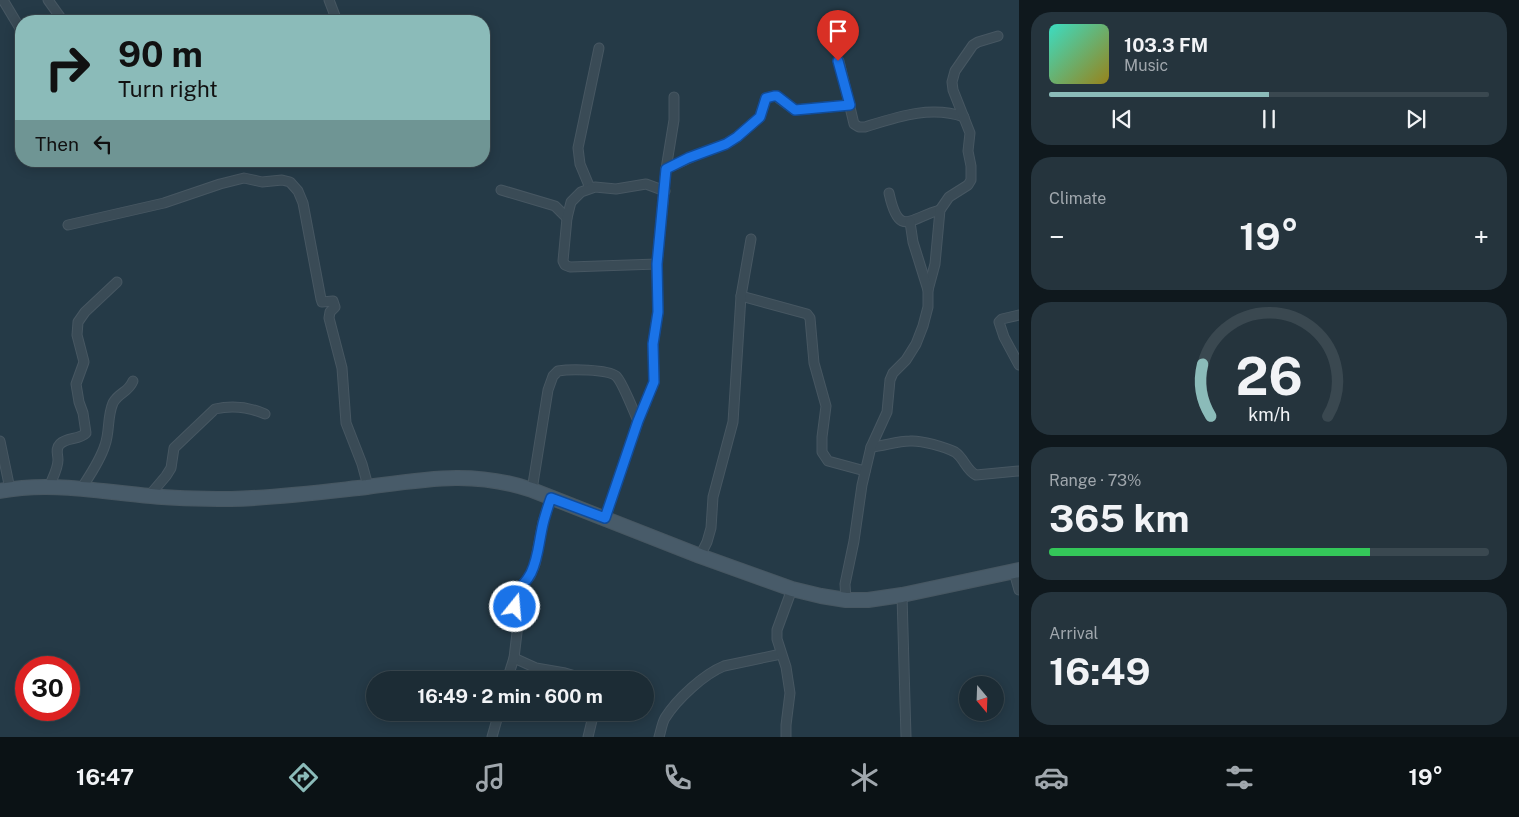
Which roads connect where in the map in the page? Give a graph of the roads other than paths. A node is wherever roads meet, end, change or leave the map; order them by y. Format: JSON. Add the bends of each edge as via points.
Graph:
{"nodes":[{"id":1,"x":3,"y":0,"type":"edge"},
{"id":2,"x":48,"y":0,"type":"edge"},
{"id":3,"x":329,"y":0,"type":"edge"},
{"id":4,"x":59,"y":15,"type":"edge"},
{"id":5,"x":335,"y":15,"type":"edge"},
{"id":6,"x":15,"y":20,"type":"edge"},
{"id":7,"x":998,"y":36,"type":"dead end"},
{"id":8,"x":599,"y":48,"type":"dead end"},
{"id":9,"x":838,"y":61,"type":"dead end"},
{"id":10,"x":674,"y":97,"type":"dead end"},
{"id":11,"x":850,"y":105,"type":"junction"},
{"id":12,"x":964,"y":117,"type":"junction"},
{"id":13,"x":666,"y":169,"type":"junction"},
{"id":14,"x":590,"y":188,"type":"junction"},
{"id":15,"x":501,"y":190,"type":"dead end"},
{"id":16,"x":665,"y":191,"type":"junction"},
{"id":17,"x":889,"y":193,"type":"dead end"},
{"id":18,"x":571,"y":202,"type":"junction"},
{"id":19,"x":554,"y":206,"type":"junction"},
{"id":20,"x":940,"y":210,"type":"junction"},
{"id":21,"x":568,"y":218,"type":"junction"},
{"id":22,"x":910,"y":222,"type":"junction"},
{"id":23,"x":68,"y":225,"type":"dead end"},
{"id":24,"x":751,"y":239,"type":"dead end"},
{"id":25,"x":657,"y":264,"type":"junction"},
{"id":26,"x":117,"y":282,"type":"dead end"},
{"id":27,"x":928,"y":290,"type":"junction"},
{"id":28,"x":741,"y":296,"type":"junction"},
{"id":29,"x":1019,"y":315,"type":"edge"},
{"id":30,"x":1019,"y":365,"type":"edge"},
{"id":31,"x":134,"y":381,"type":"dead end"},
{"id":32,"x":265,"y":414,"type":"dead end"},
{"id":33,"x":638,"y":421,"type":"junction"},
{"id":34,"x":0,"y":441,"type":"edge"},
{"id":35,"x":871,"y":447,"type":"junction"},
{"id":36,"x":865,"y":471,"type":"junction"},
{"id":37,"x":1019,"y":471,"type":"edge"},
{"id":38,"x":368,"y":486,"type":"junction"},
{"id":39,"x":49,"y":487,"type":"junction"},
{"id":40,"x":81,"y":489,"type":"junction"},
{"id":41,"x":5,"y":490,"type":"edge"},
{"id":42,"x":532,"y":490,"type":"junction"},
{"id":43,"x":149,"y":496,"type":"junction"},
{"id":44,"x":551,"y":498,"type":"junction"},
{"id":45,"x":605,"y":518,"type":"junction"},
{"id":46,"x":700,"y":556,"type":"junction"},
{"id":47,"x":1016,"y":571,"type":"edge"},
{"id":48,"x":792,"y":589,"type":"junction"},
{"id":49,"x":1019,"y":590,"type":"edge"},
{"id":50,"x":902,"y":596,"type":"junction"},
{"id":51,"x":846,"y":600,"type":"junction"},
{"id":52,"x":781,"y":654,"type":"junction"},
{"id":53,"x":514,"y":658,"type":"junction"},
{"id":54,"x":510,"y":671,"type":"edge"},
{"id":55,"x":558,"y":671,"type":"edge"},
{"id":56,"x":496,"y":721,"type":"edge"},
{"id":57,"x":592,"y":721,"type":"edge"},
{"id":58,"x":492,"y":737,"type":"edge"},
{"id":59,"x":588,"y":737,"type":"edge"},
{"id":60,"x":659,"y":737,"type":"edge"},
{"id":61,"x":786,"y":737,"type":"edge"},
{"id":62,"x":906,"y":737,"type":"edge"}],
"edges":[{"from":1,"to":6,"type":"street"},
{"from":2,"to":4,"type":"street"},
{"from":3,"to":5,"type":"street"},
{"from":7,"to":12,"type":"street","via":[[974,45],[955,71],[953,90]]},
{"from":8,"to":14,"type":"street","via":[[578,148],[580,164]]},
{"from":9,"to":11,"type":"street"},
{"from":10,"to":13,"type":"street","via":[[674,120]]},
{"from":11,"to":12,"type":"street","via":[[854,124],[862,128],[919,112],[944,111]]},
{"from":11,"to":13,"type":"street","via":[[795,110],[777,96],[766,98],[760,117],[737,137]]},
{"from":12,"to":20,"type":"street","via":[[970,133],[971,180],[949,197]]},
{"from":13,"to":16,"type":"street"},
{"from":14,"to":16,"type":"street","via":[[646,184]]},
{"from":14,"to":18,"type":"street"},
{"from":15,"to":19,"type":"street"},
{"from":16,"to":25,"type":"street"},
{"from":17,"to":22,"type":"street","via":[[898,217]]},
{"from":18,"to":19,"type":"street"},
{"from":18,"to":21,"type":"street"},
{"from":19,"to":21,"type":"street"},
{"from":20,"to":22,"type":"street"},
{"from":20,"to":27,"type":"street","via":[[936,264]]},
{"from":21,"to":25,"type":"street","via":[[565,265]]},
{"from":22,"to":27,"type":"street"},
{"from":23,"to":38,"type":"street","via":[[164,203],[244,178],[290,182],[303,203],[322,302],[335,302],[336,307],[329,318],[342,368],[346,423]]},
{"from":24,"to":28,"type":"street"},
{"from":25,"to":33,"type":"street","via":[[654,382]]},
{"from":26,"to":39,"type":"street","via":[[78,322],[77,336],[84,362],[76,384],[86,433],[59,444],[56,450],[58,460]]},
{"from":27,"to":35,"type":"street","via":[[926,316],[920,335],[906,360],[891,376],[887,412]]},
{"from":28,"to":36,"type":"street","via":[[807,314],[810,318],[814,363],[826,406],[822,452],[828,461]]},
{"from":28,"to":46,"type":"street","via":[[733,422],[713,497],[711,528]]},
{"from":29,"to":30,"type":"street","via":[[999,322]]},
{"from":31,"to":40,"type":"street","via":[[113,404],[106,445]]},
{"from":32,"to":43,"type":"street","via":[[242,407],[215,409],[174,448],[171,468]]},
{"from":33,"to":42,"type":"street","via":[[617,377],[594,371],[558,371],[548,390]]},
{"from":33,"to":45,"type":"street"},
{"from":34,"to":41,"type":"street"},
{"from":35,"to":36,"type":"street"},
{"from":35,"to":37,"type":"street","via":[[910,441],[954,452],[976,475]]},
{"from":36,"to":51,"type":"street","via":[[845,584]]},
{"from":38,"to":42,"type":"street","via":[[454,477],[513,483]]},
{"from":38,"to":43,"type":"street","via":[[232,499]]},
{"from":39,"to":40,"type":"street"},
{"from":39,"to":41,"type":"street"},
{"from":40,"to":43,"type":"street"},
{"from":42,"to":44,"type":"street"},
{"from":44,"to":45,"type":"street"},
{"from":44,"to":53,"type":"street","via":[[535,564],[515,597],[518,624]]},
{"from":45,"to":46,"type":"street"},
{"from":46,"to":48,"type":"street"},
{"from":47,"to":49,"type":"street"},
{"from":47,"to":50,"type":"street"},
{"from":48,"to":51,"type":"street"},
{"from":48,"to":52,"type":"street","via":[[777,630]]},
{"from":50,"to":51,"type":"street"},
{"from":50,"to":62,"type":"street"},
{"from":52,"to":60,"type":"street","via":[[715,669],[683,696],[664,719]]},
{"from":52,"to":61,"type":"street","via":[[790,693]]},
{"from":53,"to":54,"type":"street"},
{"from":53,"to":55,"type":"street","via":[[536,668]]},
{"from":56,"to":58,"type":"street"},
{"from":57,"to":59,"type":"street"}]}
